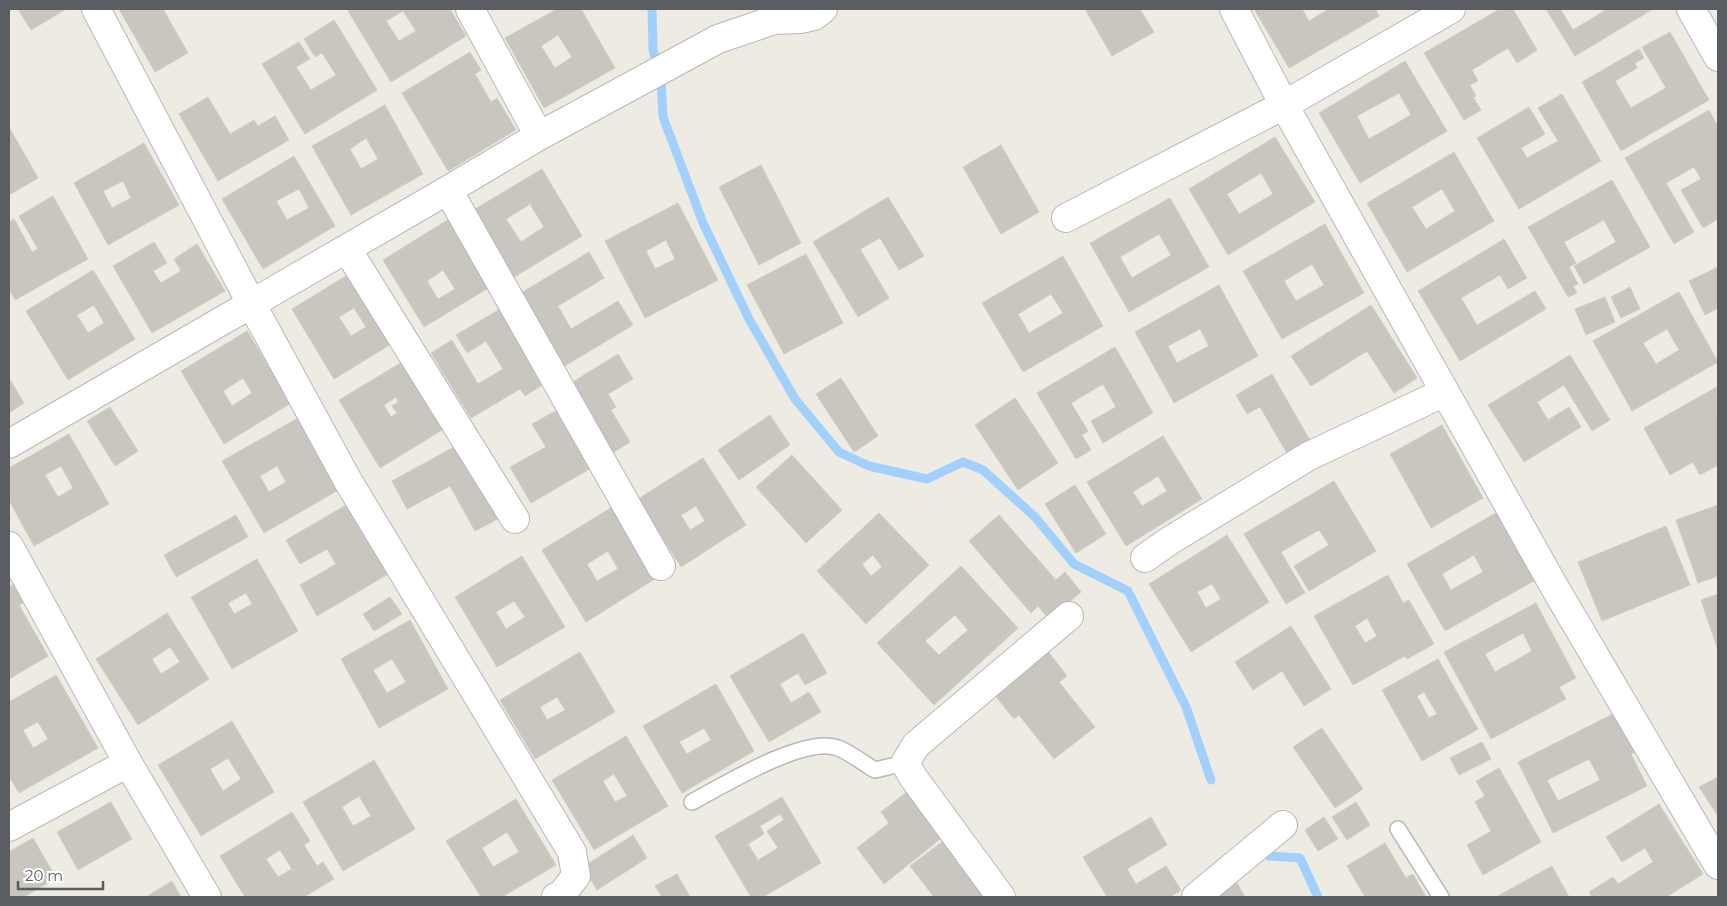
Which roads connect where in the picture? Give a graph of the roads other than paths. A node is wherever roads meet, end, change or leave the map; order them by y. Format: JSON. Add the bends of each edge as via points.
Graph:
{"nodes":[{"id":1,"x":96,"y":9,"type":"edge"},
{"id":2,"x":470,"y":9,"type":"edge"},
{"id":3,"x":823,"y":9,"type":"edge"},
{"id":4,"x":1234,"y":9,"type":"edge"},
{"id":5,"x":1451,"y":9,"type":"edge"},
{"id":6,"x":1691,"y":9,"type":"edge"},
{"id":7,"x":1718,"y":57,"type":"edge"},
{"id":8,"x":1284,"y":106,"type":"junction"},
{"id":9,"x":538,"y":136,"type":"junction"},
{"id":10,"x":448,"y":190,"type":"junction"},
{"id":11,"x":1066,"y":218,"type":"dead end"},
{"id":12,"x":347,"y":248,"type":"junction"},
{"id":13,"x":251,"y":303,"type":"junction"},
{"id":14,"x":1445,"y":392,"type":"junction"},
{"id":15,"x":9,"y":444,"type":"edge"},
{"id":16,"x":515,"y":519,"type":"dead end"},
{"id":17,"x":9,"y":546,"type":"edge"},
{"id":18,"x":1145,"y":558,"type":"dead end"},
{"id":19,"x":661,"y":566,"type":"dead end"},
{"id":20,"x":1069,"y":616,"type":"dead end"},
{"id":21,"x":128,"y":763,"type":"junction"},
{"id":22,"x":905,"y":763,"type":"junction"},
{"id":23,"x":692,"y":802,"type":"dead end"},
{"id":24,"x":1283,"y":826,"type":"dead end"},
{"id":25,"x":9,"y":827,"type":"edge"},
{"id":26,"x":1398,"y":829,"type":"dead end"},
{"id":27,"x":1718,"y":865,"type":"edge"},
{"id":28,"x":207,"y":897,"type":"edge"},
{"id":29,"x":556,"y":897,"type":"edge"},
{"id":30,"x":1001,"y":897,"type":"edge"},
{"id":31,"x":1196,"y":897,"type":"edge"},
{"id":32,"x":1441,"y":897,"type":"edge"}],
"edges":[{"from":1,"to":13,"type":"street"},
{"from":2,"to":9,"type":"street"},
{"from":3,"to":9,"type":"street","via":[[814,16],[774,20],[718,39]]},
{"from":4,"to":8,"type":"street"},
{"from":5,"to":8,"type":"street"},
{"from":6,"to":7,"type":"street"},
{"from":8,"to":11,"type":"street"},
{"from":8,"to":14,"type":"street"},
{"from":9,"to":10,"type":"street"},
{"from":10,"to":12,"type":"street"},
{"from":10,"to":19,"type":"street"},
{"from":12,"to":13,"type":"street"},
{"from":12,"to":16,"type":"street"},
{"from":13,"to":15,"type":"street"},
{"from":13,"to":29,"type":"street","via":[[348,481],[572,852],[576,876]]},
{"from":14,"to":18,"type":"street","via":[[1309,456]]},
{"from":14,"to":27,"type":"street","via":[[1555,588]]},
{"from":17,"to":21,"type":"street"},
{"from":20,"to":22,"type":"street","via":[[916,745]]},
{"from":21,"to":25,"type":"street"},
{"from":21,"to":28,"type":"street"},
{"from":22,"to":23,"type":"lane","via":[[875,770],[837,748],[814,746],[767,763]]},
{"from":22,"to":30,"type":"street"},
{"from":24,"to":31,"type":"street"},
{"from":26,"to":32,"type":"lane"}]}
